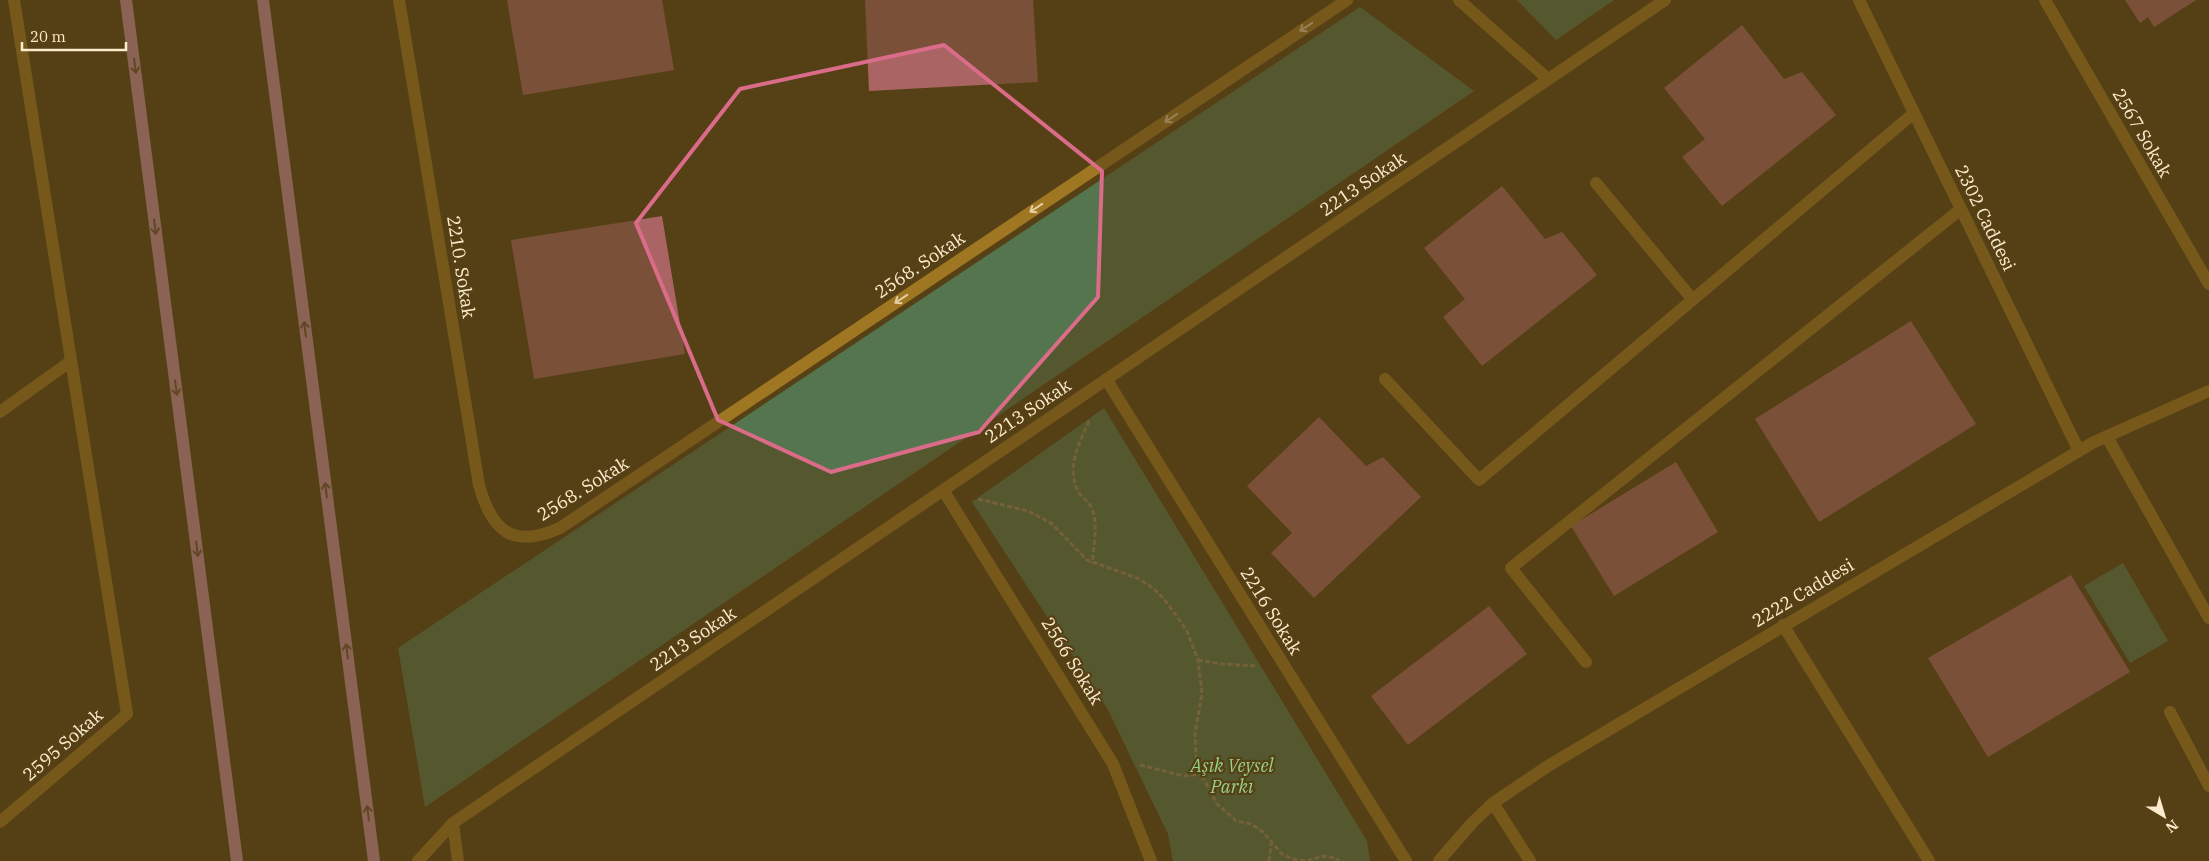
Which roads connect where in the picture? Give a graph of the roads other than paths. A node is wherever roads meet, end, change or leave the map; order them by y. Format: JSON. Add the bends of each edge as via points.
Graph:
{"nodes":[{"id":1,"x":14,"y":0,"type":"edge"},
{"id":2,"x":126,"y":0,"type":"edge"},
{"id":3,"x":263,"y":0,"type":"edge"},
{"id":4,"x":399,"y":0,"type":"edge"},
{"id":5,"x":1346,"y":0,"type":"edge"},
{"id":6,"x":1459,"y":0,"type":"edge"},
{"id":7,"x":1665,"y":0,"type":"edge"},
{"id":8,"x":1859,"y":0,"type":"edge"},
{"id":9,"x":2045,"y":0,"type":"edge"},
{"id":10,"x":1548,"y":79,"type":"junction"},
{"id":11,"x":1914,"y":113,"type":"junction"},
{"id":12,"x":1596,"y":183,"type":"dead end"},
{"id":13,"x":1961,"y":210,"type":"junction"},
{"id":14,"x":2209,"y":284,"type":"edge"},
{"id":15,"x":1693,"y":300,"type":"junction"},
{"id":16,"x":71,"y":361,"type":"junction"},
{"id":17,"x":1106,"y":379,"type":"junction"},
{"id":18,"x":1385,"y":379,"type":"dead end"},
{"id":19,"x":2209,"y":391,"type":"edge"},
{"id":20,"x":0,"y":412,"type":"edge"},
{"id":21,"x":2107,"y":437,"type":"junction"},
{"id":22,"x":2079,"y":451,"type":"junction"},
{"id":23,"x":943,"y":490,"type":"junction"},
{"id":24,"x":506,"y":532,"type":"joint"},
{"id":25,"x":2209,"y":618,"type":"edge"},
{"id":26,"x":1783,"y":625,"type":"junction"},
{"id":27,"x":1586,"y":662,"type":"dead end"},
{"id":28,"x":2170,"y":712,"type":"dead end"},
{"id":29,"x":2209,"y":786,"type":"edge"},
{"id":30,"x":1493,"y":803,"type":"junction"},
{"id":31,"x":0,"y":822,"type":"edge"},
{"id":32,"x":453,"y":823,"type":"junction"},
{"id":33,"x":237,"y":861,"type":"edge"},
{"id":34,"x":374,"y":861,"type":"edge"},
{"id":35,"x":418,"y":861,"type":"edge"},
{"id":36,"x":458,"y":861,"type":"edge"},
{"id":37,"x":1151,"y":861,"type":"edge"},
{"id":38,"x":1406,"y":861,"type":"edge"},
{"id":39,"x":1439,"y":861,"type":"edge"},
{"id":40,"x":1530,"y":861,"type":"edge"},
{"id":41,"x":1929,"y":861,"type":"edge"}],
"edges":[{"from":1,"to":16,"type":"street"},
{"from":2,"to":33,"type":"main road","one_way":true},
{"from":34,"to":3,"type":"main road","one_way":true},
{"from":4,"to":24,"type":"street","name":"2210. Sokak","via":[[480,485],[484,503],[494,522]]},
{"from":5,"to":24,"type":"street","name":"2568. Sokak","one_way":true,"via":[[560,528],[542,536],[522,537]]},
{"from":6,"to":10,"type":"street"},
{"from":7,"to":10,"type":"street","name":"2213 Sokak"},
{"from":8,"to":11,"type":"street","name":"2302 Caddesi"},
{"from":9,"to":14,"type":"street","name":"2567 Sokak"},
{"from":10,"to":17,"type":"street","name":"2213 Sokak"},
{"from":11,"to":13,"type":"street","name":"2302 Caddesi"},
{"from":11,"to":15,"type":"street"},
{"from":12,"to":15,"type":"street"},
{"from":13,"to":22,"type":"street","name":"2302 Caddesi"},
{"from":13,"to":27,"type":"street","via":[[1510,568]]},
{"from":15,"to":18,"type":"street","via":[[1480,480]]},
{"from":16,"to":20,"type":"street"},
{"from":16,"to":31,"type":"street","name":"2595 Sokak","via":[[127,714]]},
{"from":17,"to":23,"type":"street","name":"2213 Sokak"},
{"from":17,"to":38,"type":"street","name":"2216 Sokak"},
{"from":19,"to":21,"type":"street","name":"2222 Caddesi"},
{"from":21,"to":22,"type":"street","name":"2222 Caddesi"},
{"from":21,"to":25,"type":"street"},
{"from":22,"to":26,"type":"street","name":"2222 Caddesi"},
{"from":23,"to":32,"type":"street","name":"2213 Sokak"},
{"from":23,"to":37,"type":"street","name":"2566 Sokak","via":[[1114,764]]},
{"from":26,"to":30,"type":"street","name":"2222 Caddesi","via":[[1548,766]]},
{"from":26,"to":41,"type":"street"},
{"from":28,"to":29,"type":"street"},
{"from":30,"to":39,"type":"street","name":"2222 Caddesi"},
{"from":30,"to":40,"type":"street"},
{"from":32,"to":35,"type":"street","name":"2213 Sokak"},
{"from":32,"to":36,"type":"street"}]}
